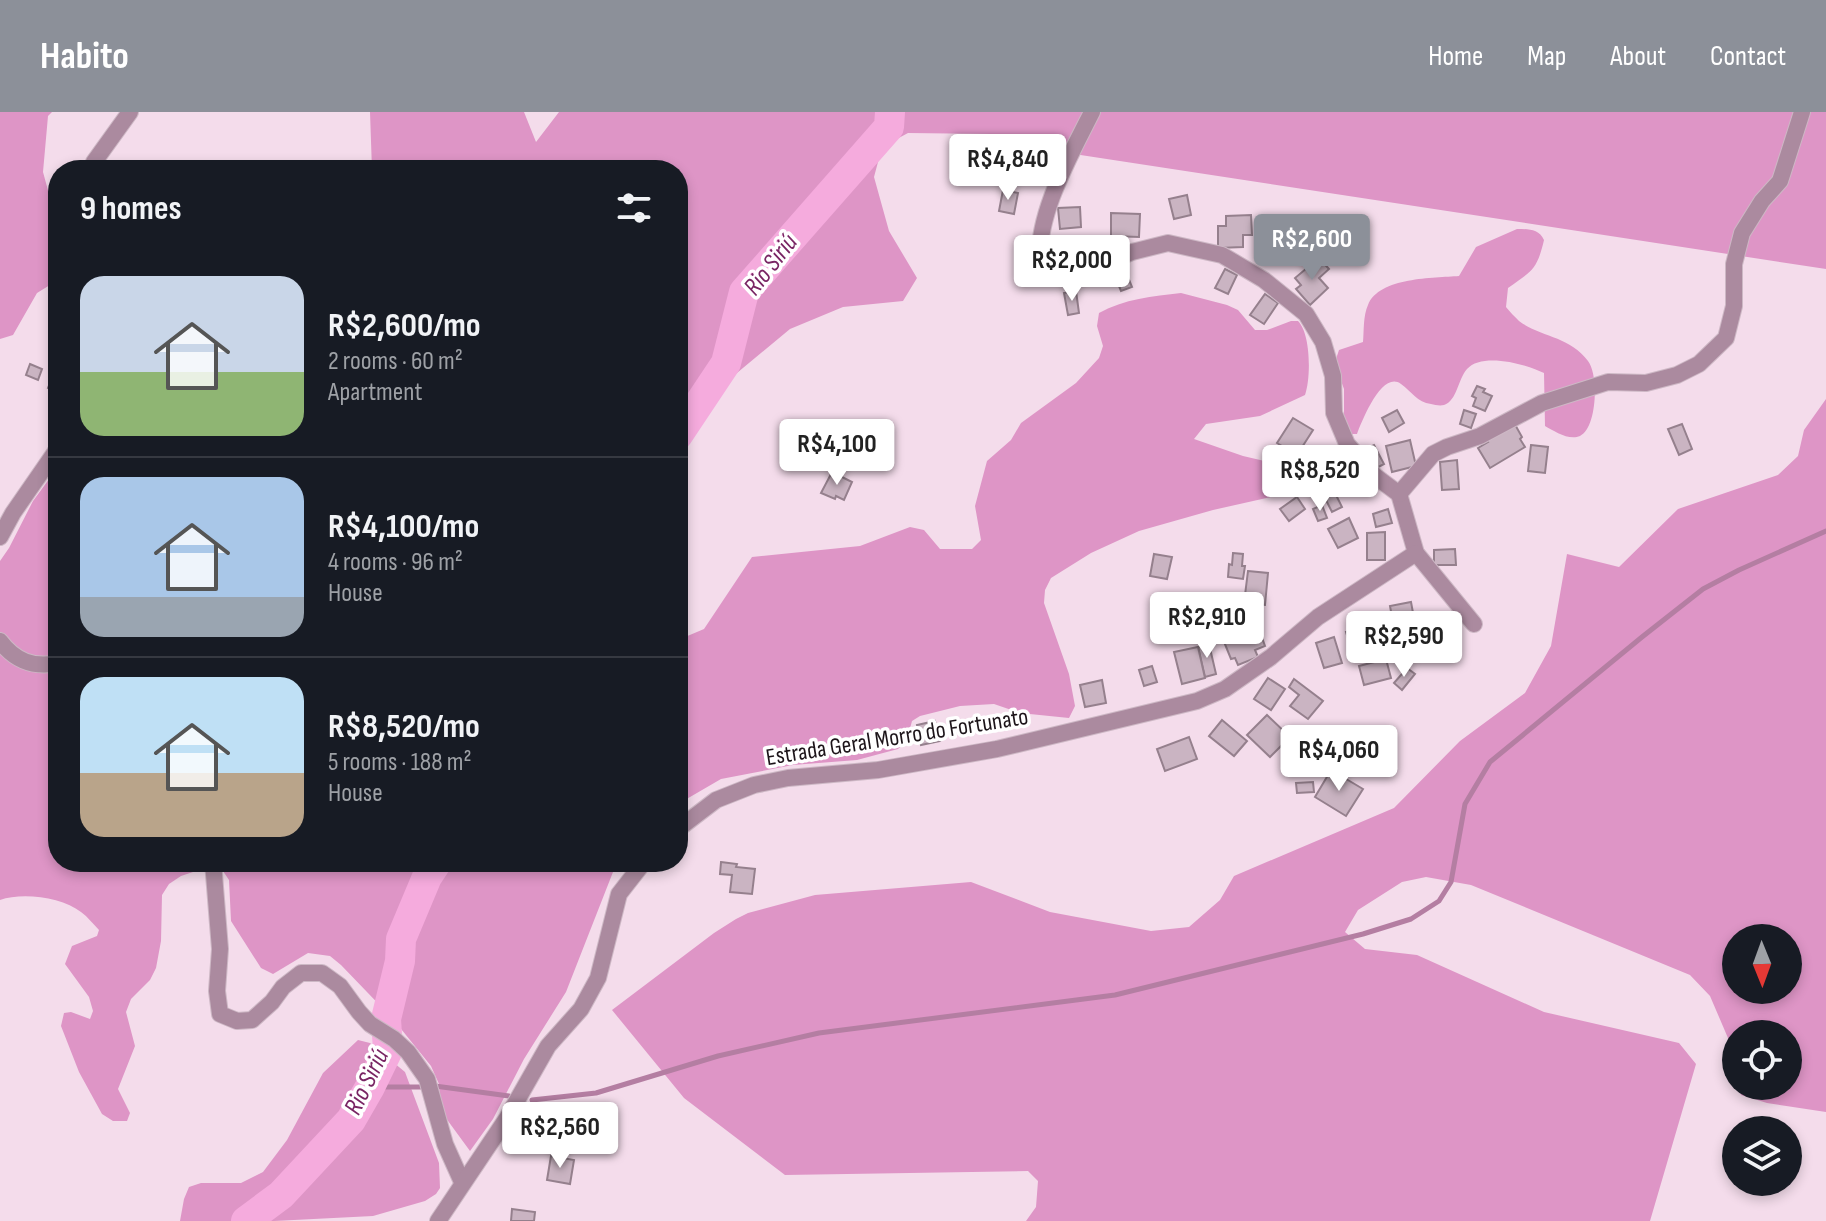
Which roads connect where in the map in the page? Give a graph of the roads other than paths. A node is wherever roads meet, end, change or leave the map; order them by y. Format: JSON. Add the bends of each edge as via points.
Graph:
{"nodes":[{"id":1,"x":130,"y":112,"type":"edge"},
{"id":2,"x":1092,"y":112,"type":"edge"},
{"id":3,"x":1802,"y":112,"type":"edge"},
{"id":4,"x":95,"y":160,"type":"edge"},
{"id":5,"x":48,"y":462,"type":"edge"},
{"id":6,"x":1399,"y":494,"type":"junction"},
{"id":7,"x":0,"y":537,"type":"edge"},
{"id":8,"x":1416,"y":553,"type":"junction"},
{"id":9,"x":1474,"y":624,"type":"dead end"},
{"id":10,"x":0,"y":641,"type":"edge"},
{"id":11,"x":48,"y":663,"type":"edge"},
{"id":12,"x":688,"y":821,"type":"edge"},
{"id":13,"x":214,"y":872,"type":"edge"},
{"id":14,"x":636,"y":872,"type":"edge"},
{"id":15,"x":462,"y":1182,"type":"junction"},
{"id":16,"x":438,"y":1221,"type":"edge"}],
"edges":[{"from":1,"to":4,"type":"street"},
{"from":2,"to":6,"type":"street","via":[[1052,194],[1040,266],[1071,278],[1168,243],[1222,255],[1264,280],[1306,314],[1323,342],[1333,376],[1334,413],[1347,444]]},
{"from":3,"to":6,"type":"street","via":[[1780,181],[1742,233],[1726,338],[1699,364],[1667,378],[1608,382],[1542,403],[1433,454]]},
{"from":5,"to":7,"type":"street"},
{"from":6,"to":8,"type":"street"},
{"from":8,"to":9,"type":"street"},
{"from":8,"to":12,"type":"street","name":"Estrada Geral Morro do Fortunato","via":[[1318,617],[1225,689],[1197,701],[997,749],[754,785],[716,800]]},
{"from":10,"to":11,"type":"street","via":[[22,661]]},
{"from":13,"to":15,"type":"street","via":[[220,1014],[252,1020],[301,973],[322,973],[377,1029],[408,1052],[427,1079]]},
{"from":14,"to":15,"type":"street","via":[[619,894],[598,978],[581,1009],[548,1046]]},
{"from":15,"to":16,"type":"street"}]}
